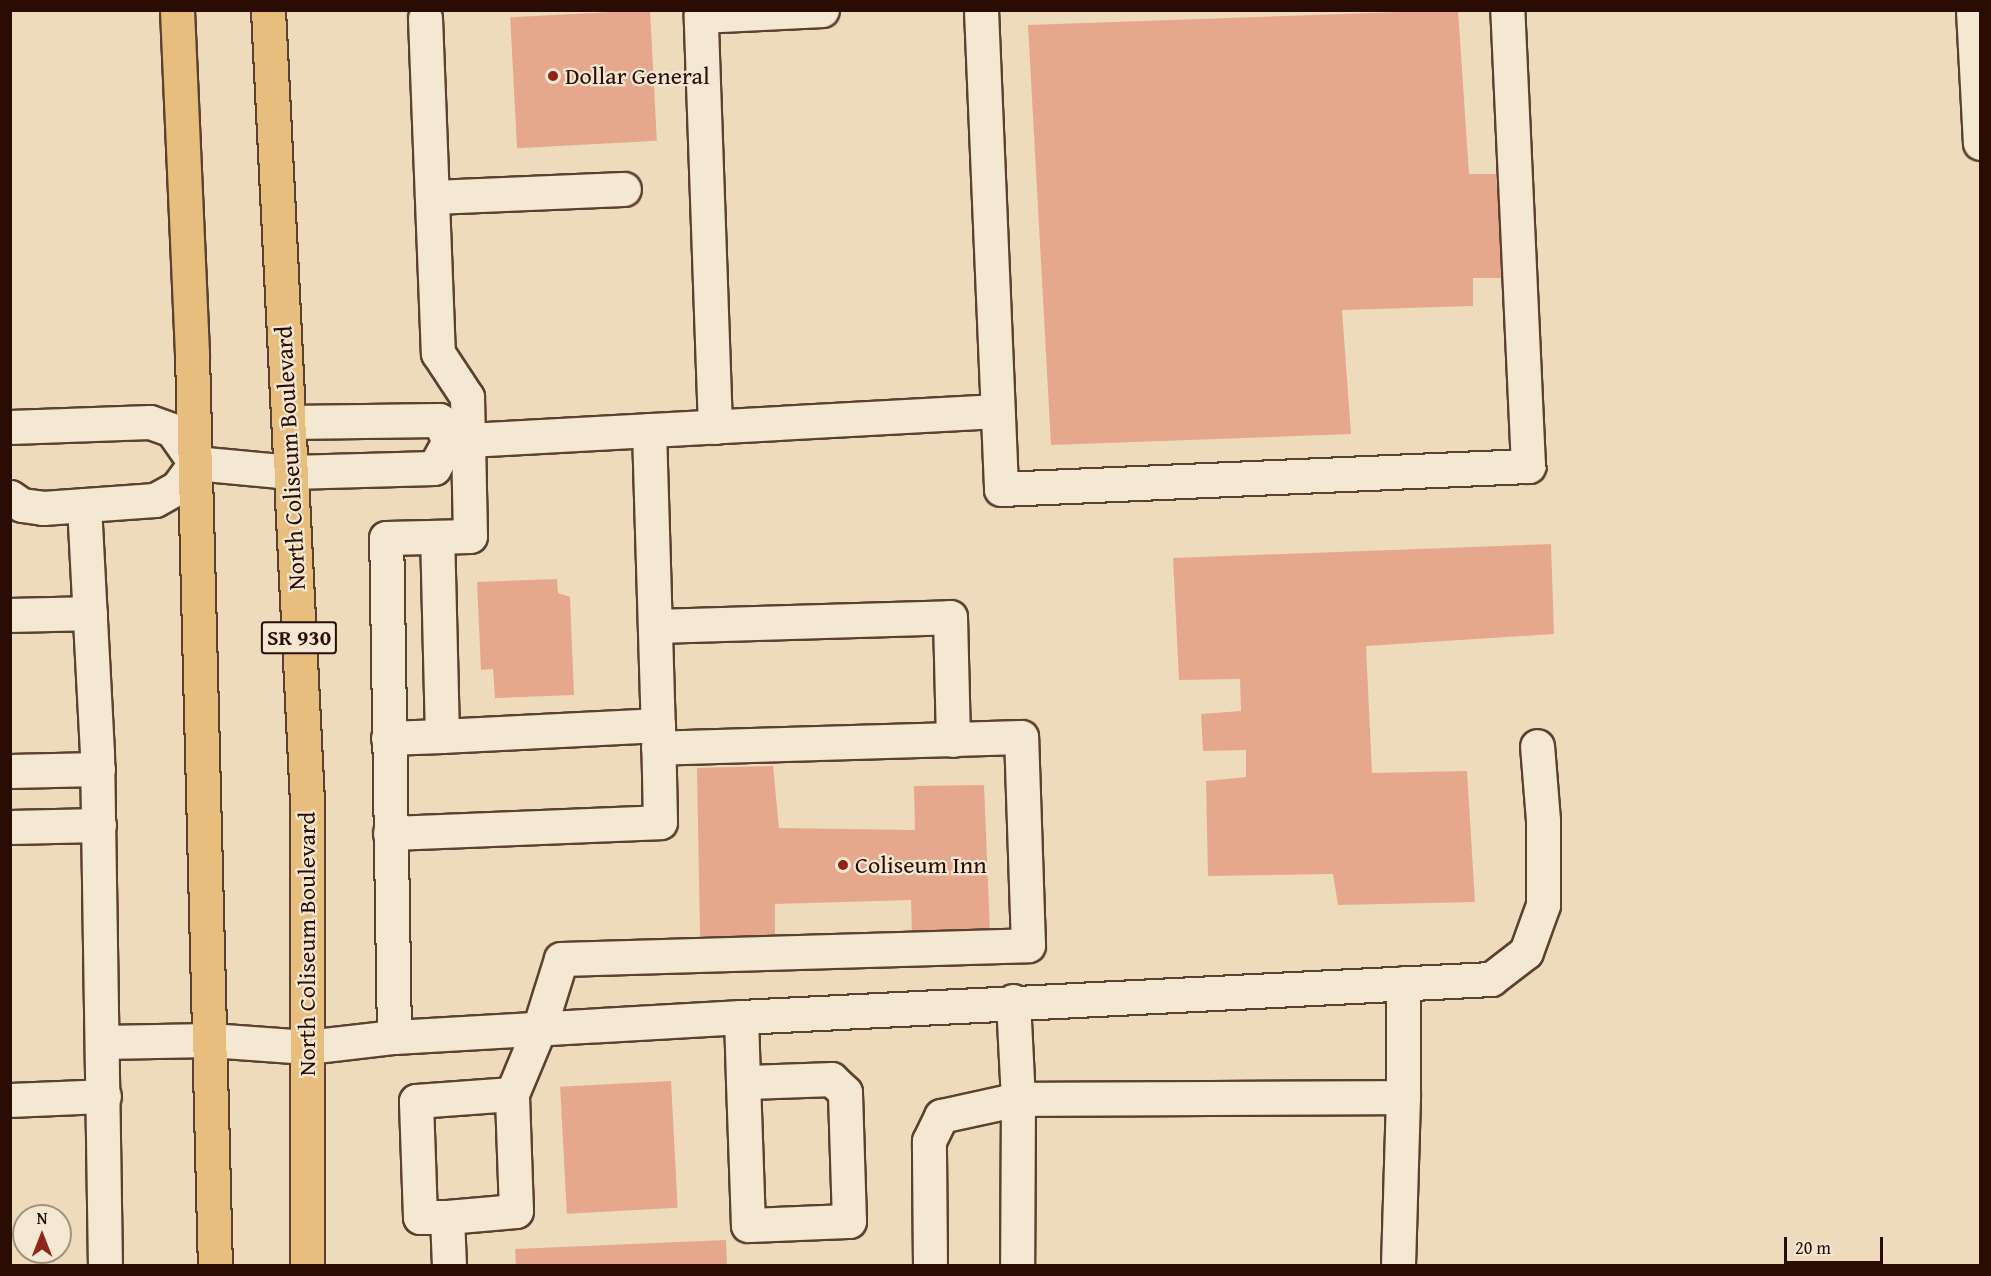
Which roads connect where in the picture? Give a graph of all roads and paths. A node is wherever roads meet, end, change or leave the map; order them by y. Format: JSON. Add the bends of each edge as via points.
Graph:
{"nodes":[{"id":1,"x":177,"y":10,"type":"edge"},
{"id":2,"x":268,"y":10,"type":"edge"},
{"id":3,"x":822,"y":10,"type":"edge"},
{"id":4,"x":981,"y":10,"type":"edge"},
{"id":5,"x":1507,"y":10,"type":"edge"},
{"id":6,"x":1973,"y":10,"type":"edge"},
{"id":7,"x":425,"y":18,"type":"dead end"},
{"id":8,"x":1980,"y":143,"type":"edge"},
{"id":9,"x":624,"y":189,"type":"dead end"},
{"id":10,"x":432,"y":196,"type":"junction"},
{"id":11,"x":997,"y":411,"type":"junction"},
{"id":12,"x":289,"y":422,"type":"junction"},
{"id":13,"x":10,"y":427,"type":"edge"},
{"id":14,"x":715,"y":427,"type":"junction"},
{"id":15,"x":649,"y":430,"type":"junction"},
{"id":16,"x":459,"y":440,"type":"junction"},
{"id":17,"x":195,"y":463,"type":"junction"},
{"id":18,"x":291,"y":472,"type":"junction"},
{"id":19,"x":10,"y":497,"type":"edge"},
{"id":20,"x":84,"y":505,"type":"junction"},
{"id":21,"x":437,"y":537,"type":"junction"},
{"id":22,"x":90,"y":613,"type":"junction"},
{"id":23,"x":10,"y":615,"type":"edge"},
{"id":24,"x":655,"y":626,"type":"junction"},
{"id":25,"x":442,"y":736,"type":"junction"},
{"id":26,"x":658,"y":737,"type":"junction"},
{"id":27,"x":388,"y":738,"type":"junction"},
{"id":28,"x":953,"y":740,"type":"junction"},
{"id":29,"x":1537,"y":746,"type":"dead end"},
{"id":30,"x":98,"y":769,"type":"junction"},
{"id":31,"x":10,"y":771,"type":"edge"},
{"id":32,"x":99,"y":825,"type":"junction"},
{"id":33,"x":10,"y":827,"type":"edge"},
{"id":34,"x":390,"y":833,"type":"junction"},
{"id":35,"x":1403,"y":983,"type":"junction"},
{"id":36,"x":1013,"y":1002,"type":"junction"},
{"id":37,"x":741,"y":1017,"type":"junction"},
{"id":38,"x":539,"y":1029,"type":"junction"},
{"id":39,"x":394,"y":1037,"type":"junction"},
{"id":40,"x":210,"y":1040,"type":"junction"},
{"id":41,"x":103,"y":1042,"type":"junction"},
{"id":42,"x":307,"y":1047,"type":"junction"},
{"id":43,"x":743,"y":1082,"type":"junction"},
{"id":44,"x":512,"y":1094,"type":"junction"},
{"id":45,"x":104,"y":1096,"type":"junction"},
{"id":46,"x":1403,"y":1097,"type":"junction"},
{"id":47,"x":10,"y":1100,"type":"edge"},
{"id":48,"x":1018,"y":1100,"type":"junction"},
{"id":49,"x":447,"y":1217,"type":"junction"},
{"id":50,"x":105,"y":1266,"type":"edge"},
{"id":51,"x":215,"y":1266,"type":"edge"},
{"id":52,"x":307,"y":1266,"type":"edge"},
{"id":53,"x":449,"y":1266,"type":"edge"},
{"id":54,"x":930,"y":1266,"type":"edge"},
{"id":55,"x":1017,"y":1266,"type":"edge"},
{"id":56,"x":1398,"y":1266,"type":"edge"}],
"edges":[{"from":1,"to":17,"type":"highway"},
{"from":2,"to":12,"type":"highway","name":"North Coliseum Boulevard","number":"SR 930"},
{"from":3,"to":14,"type":"street","via":[[701,16]]},
{"from":4,"to":11,"type":"street"},
{"from":5,"to":11,"type":"street","via":[[1528,466],[1001,489]]},
{"from":6,"to":8,"type":"street"},
{"from":7,"to":10,"type":"street"},
{"from":9,"to":10,"type":"street"},
{"from":10,"to":16,"type":"street","via":[[438,353],[467,397]]},
{"from":11,"to":14,"type":"street"},
{"from":12,"to":16,"type":"street","via":[[439,420]]},
{"from":12,"to":18,"type":"highway","name":"North Coliseum Boulevard","number":"SR 930"},
{"from":13,"to":17,"type":"street","via":[[150,422],[172,430]]},
{"from":14,"to":15,"type":"street"},
{"from":15,"to":16,"type":"street"},
{"from":15,"to":24,"type":"street"},
{"from":16,"to":18,"type":"street","via":[[434,468]]},
{"from":16,"to":21,"type":"street","via":[[470,536]]},
{"from":17,"to":18,"type":"street"},
{"from":17,"to":20,"type":"street","via":[[177,488],[155,501]]},
{"from":17,"to":40,"type":"highway"},
{"from":18,"to":42,"type":"highway","name":"North Coliseum Boulevard","number":"SR 930","via":[[307,801]]},
{"from":19,"to":20,"type":"street","via":[[22,506]]},
{"from":20,"to":22,"type":"street"},
{"from":21,"to":25,"type":"street"},
{"from":21,"to":27,"type":"street","via":[[386,538]]},
{"from":22,"to":23,"type":"street"},
{"from":22,"to":30,"type":"street"},
{"from":24,"to":26,"type":"street"},
{"from":24,"to":28,"type":"street","via":[[950,617]]},
{"from":25,"to":26,"type":"street"},
{"from":25,"to":27,"type":"street"},
{"from":26,"to":28,"type":"street"},
{"from":26,"to":34,"type":"street","via":[[660,822]]},
{"from":27,"to":34,"type":"street"},
{"from":28,"to":38,"type":"street","via":[[1021,737],[1028,945],[561,959]]},
{"from":29,"to":35,"type":"street","via":[[1543,820],[1543,905],[1526,952],[1491,979]]},
{"from":30,"to":31,"type":"street"},
{"from":30,"to":32,"type":"street"},
{"from":32,"to":33,"type":"street"},
{"from":32,"to":41,"type":"street"},
{"from":34,"to":39,"type":"street"},
{"from":35,"to":36,"type":"street"},
{"from":35,"to":46,"type":"street"},
{"from":36,"to":37,"type":"street"},
{"from":36,"to":48,"type":"street"},
{"from":37,"to":38,"type":"street"},
{"from":37,"to":43,"type":"street"},
{"from":38,"to":39,"type":"street"},
{"from":38,"to":44,"type":"street"},
{"from":39,"to":42,"type":"street"},
{"from":40,"to":41,"type":"street"},
{"from":40,"to":42,"type":"street"},
{"from":40,"to":51,"type":"highway"},
{"from":41,"to":45,"type":"street"},
{"from":42,"to":52,"type":"highway","name":"North Coliseum Boulevard","number":"SR 930"},
{"from":43,"to":43,"type":"street","via":[[748,1225],[849,1221],[845,1092],[831,1079]]},
{"from":44,"to":49,"type":"street","via":[[516,1211]]},
{"from":44,"to":49,"type":"street","via":[[416,1101],[420,1217]]},
{"from":45,"to":47,"type":"street"},
{"from":45,"to":50,"type":"street"},
{"from":46,"to":48,"type":"street"},
{"from":46,"to":56,"type":"street"},
{"from":48,"to":54,"type":"street","via":[[940,1116],[929,1141]]},
{"from":48,"to":55,"type":"street"},
{"from":49,"to":53,"type":"street"}]}
